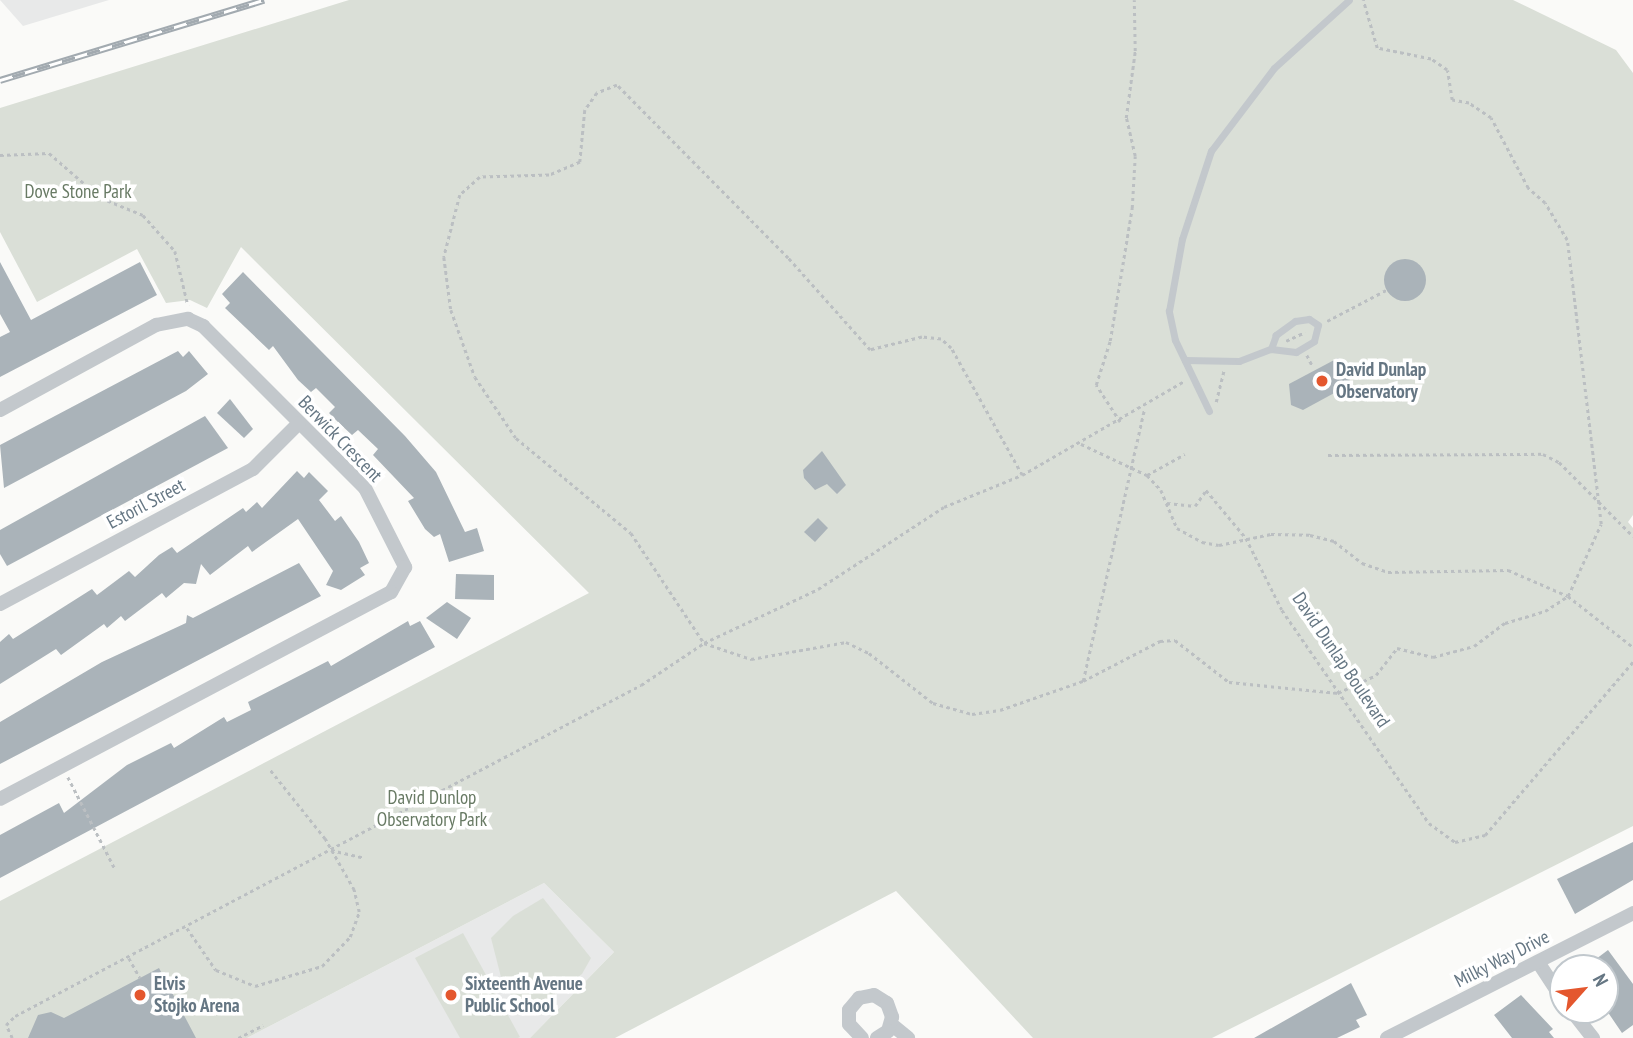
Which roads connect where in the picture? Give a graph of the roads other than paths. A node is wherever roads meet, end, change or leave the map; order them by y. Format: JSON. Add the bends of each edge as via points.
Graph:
{"nodes":[{"id":1,"x":1349,"y":0,"type":"edge"},
{"id":2,"x":1271,"y":349,"type":"junction"},
{"id":3,"x":1185,"y":360,"type":"junction"},
{"id":4,"x":0,"y":410,"type":"edge"},
{"id":5,"x":1209,"y":411,"type":"dead end"},
{"id":6,"x":299,"y":423,"type":"junction"},
{"id":7,"x":0,"y":604,"type":"edge"},
{"id":8,"x":0,"y":799,"type":"edge"},
{"id":9,"x":1633,"y":913,"type":"edge"},
{"id":10,"x":1538,"y":962,"type":"junction"},
{"id":11,"x":1549,"y":979,"type":"edge"},
{"id":12,"x":891,"y":1024,"type":"junction"},
{"id":13,"x":1582,"y":1024,"type":"edge"},
{"id":14,"x":862,"y":1038,"type":"edge"},
{"id":15,"x":877,"y":1038,"type":"edge"},
{"id":16,"x":908,"y":1038,"type":"edge"},
{"id":17,"x":1387,"y":1038,"type":"edge"},
{"id":18,"x":1593,"y":1038,"type":"edge"}],
"edges":[{"from":1,"to":3,"type":"lane","via":[[1274,68],[1211,151],[1182,239],[1169,311]]},
{"from":2,"to":2,"type":"lane","via":[[1276,335],[1296,321],[1309,319],[1318,325],[1318,335],[1304,349],[1287,354]]},
{"from":2,"to":3,"type":"lane","via":[[1226,361]]},
{"from":3,"to":5,"type":"lane"},
{"from":4,"to":6,"type":"street","name":"Berwick Crescent","via":[[156,325],[188,318],[203,326]]},
{"from":6,"to":7,"type":"street","name":"Estoril Street","via":[[253,469]]},
{"from":6,"to":8,"type":"street","name":"Berwick Crescent","via":[[365,488],[401,551],[402,579],[391,592]]},
{"from":9,"to":10,"type":"street","name":"Milky Way Drive"},
{"from":10,"to":11,"type":"street"},
{"from":10,"to":17,"type":"street","name":"Milky Way Drive"},
{"from":12,"to":14,"type":"street","via":[[887,1003],[874,995],[859,998],[848,1017]]},
{"from":12,"to":15,"type":"street"},
{"from":12,"to":16,"type":"street"},
{"from":13,"to":18,"type":"street"}]}
